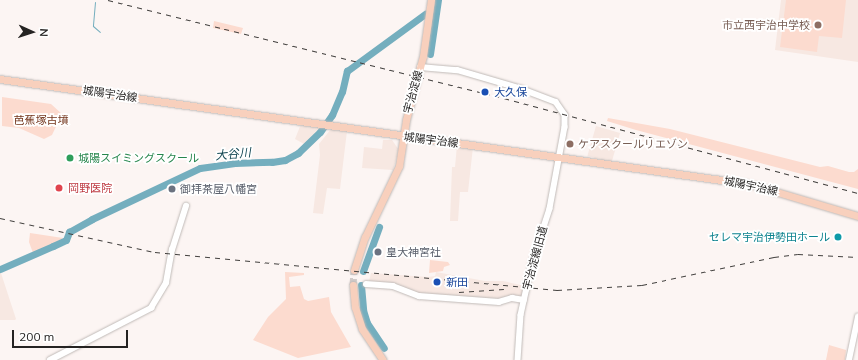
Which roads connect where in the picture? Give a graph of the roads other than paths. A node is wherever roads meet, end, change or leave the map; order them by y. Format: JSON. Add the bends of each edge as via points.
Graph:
{"nodes":[{"id":1,"x":431,"y":0,"type":"edge"},
{"id":2,"x":420,"y":67,"type":"junction"},
{"id":3,"x":0,"y":79,"type":"edge"},
{"id":4,"x":405,"y":137,"type":"junction"},
{"id":5,"x":560,"y":156,"type":"junction"},
{"id":6,"x":186,"y":206,"type":"dead end"},
{"id":7,"x":858,"y":216,"type":"edge"},
{"id":8,"x":354,"y":270,"type":"tunnel mouth"},
{"id":9,"x":366,"y":284,"type":"dead end"},
{"id":10,"x":353,"y":285,"type":"tunnel mouth"},
{"id":11,"x":524,"y":300,"type":"junction"},
{"id":12,"x":858,"y":317,"type":"edge"},
{"id":13,"x":50,"y":360,"type":"edge"},
{"id":14,"x":383,"y":360,"type":"edge"},
{"id":15,"x":518,"y":360,"type":"edge"},
{"id":16,"x":849,"y":360,"type":"edge"}],
"edges":[{"from":1,"to":2,"type":"main road","name":"宇治淀線"},
{"from":2,"to":4,"type":"main road","name":"宇治淀線","via":[[408,111]]},
{"from":2,"to":5,"type":"street","name":"宇治淀線旧道","via":[[480,75],[556,102],[566,117]]},
{"from":3,"to":4,"type":"main road","name":"城陽宇治線"},
{"from":4,"to":5,"type":"main road","name":"城陽宇治線"},
{"from":4,"to":8,"type":"main road","name":"宇治淀線","via":[[399,166],[365,237]]},
{"from":5,"to":7,"type":"main road","name":"城陽宇治線","via":[[750,184]]},
{"from":5,"to":11,"type":"street","name":"宇治淀線旧道","via":[[550,209],[533,261]]},
{"from":6,"to":13,"type":"street","via":[[172,250],[166,283],[150,310]]},
{"from":9,"to":11,"type":"street","via":[[393,286],[419,296],[499,302],[512,298]]},
{"from":10,"to":14,"type":"main road","via":[[355,307],[362,329]]},
{"from":11,"to":15,"type":"street","name":"宇治淀線旧道","via":[[518,332]]},
{"from":12,"to":16,"type":"street"}]}
